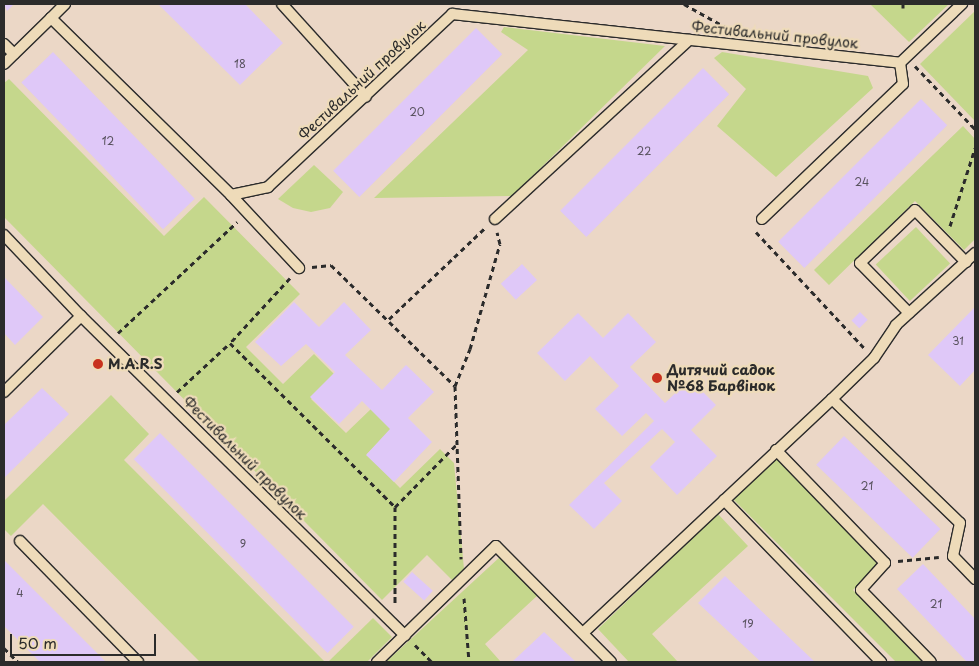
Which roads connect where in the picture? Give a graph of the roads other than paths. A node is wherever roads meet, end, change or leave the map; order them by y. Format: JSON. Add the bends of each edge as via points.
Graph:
{"nodes":[{"id":1,"x":65,"y":4,"type":"edge"},
{"id":2,"x":282,"y":4,"type":"edge"},
{"id":3,"x":962,"y":4,"type":"edge"},
{"id":4,"x":51,"y":18,"type":"junction"},
{"id":5,"x":689,"y":40,"type":"junction"},
{"id":6,"x":4,"y":44,"type":"edge"},
{"id":7,"x":14,"y":54,"type":"junction"},
{"id":8,"x":904,"y":60,"type":"junction"},
{"id":9,"x":4,"y":64,"type":"edge"},
{"id":10,"x":366,"y":97,"type":"junction"},
{"id":11,"x":231,"y":195,"type":"junction"},
{"id":12,"x":494,"y":219,"type":"road end"},
{"id":13,"x":762,"y":219,"type":"road end"},
{"id":14,"x":4,"y":235,"type":"edge"},
{"id":15,"x":975,"y":253,"type":"edge"},
{"id":16,"x":966,"y":262,"type":"junction"},
{"id":17,"x":299,"y":268,"type":"road end"},
{"id":18,"x":909,"y":313,"type":"junction"},
{"id":19,"x":81,"y":316,"type":"junction"},
{"id":20,"x":4,"y":392,"type":"edge"},
{"id":21,"x":832,"y":399,"type":"junction"},
{"id":22,"x":776,"y":450,"type":"junction"},
{"id":23,"x":724,"y":500,"type":"junction"},
{"id":24,"x":20,"y":541,"type":"dead end"},
{"id":25,"x":975,"y":580,"type":"edge"},
{"id":26,"x":584,"y":632,"type":"junction"},
{"id":27,"x":405,"y":635,"type":"junction"},
{"id":28,"x":138,"y":662,"type":"edge"},
{"id":29,"x":377,"y":662,"type":"edge"},
{"id":30,"x":611,"y":662,"type":"edge"},
{"id":31,"x":881,"y":662,"type":"edge"},
{"id":32,"x":931,"y":662,"type":"edge"}],
"edges":[{"from":1,"to":4,"type":"lane"},
{"from":2,"to":10,"type":"lane"},
{"from":3,"to":8,"type":"lane"},
{"from":4,"to":7,"type":"lane"},
{"from":4,"to":11,"type":"lane"},
{"from":5,"to":8,"type":"lane","name":"Фестивальний провулок"},
{"from":5,"to":10,"type":"lane","name":"Фестивальний провулок","via":[[452,14]]},
{"from":5,"to":12,"type":"lane"},
{"from":6,"to":7,"type":"lane"},
{"from":7,"to":9,"type":"lane"},
{"from":8,"to":13,"type":"lane","via":[[903,84]]},
{"from":10,"to":11,"type":"lane","name":"Фестивальний провулок","via":[[268,187]]},
{"from":11,"to":17,"type":"lane"},
{"from":14,"to":19,"type":"lane","name":"Фестивальний провулок"},
{"from":15,"to":16,"type":"lane"},
{"from":16,"to":18,"type":"lane"},
{"from":16,"to":18,"type":"lane","via":[[915,210],[860,263]]},
{"from":18,"to":21,"type":"lane","via":[[896,325],[874,358]]},
{"from":19,"to":20,"type":"lane"},
{"from":19,"to":27,"type":"lane","name":"Фестивальний провулок"},
{"from":21,"to":22,"type":"lane"},
{"from":21,"to":25,"type":"lane","via":[[960,523],[953,556]]},
{"from":22,"to":23,"type":"lane"},
{"from":22,"to":32,"type":"lane","via":[[885,562],[861,590]]},
{"from":23,"to":26,"type":"lane"},
{"from":23,"to":31,"type":"lane"},
{"from":24,"to":28,"type":"lane"},
{"from":26,"to":27,"type":"lane","via":[[496,546]]},
{"from":26,"to":30,"type":"lane"},
{"from":27,"to":29,"type":"lane"}]}
